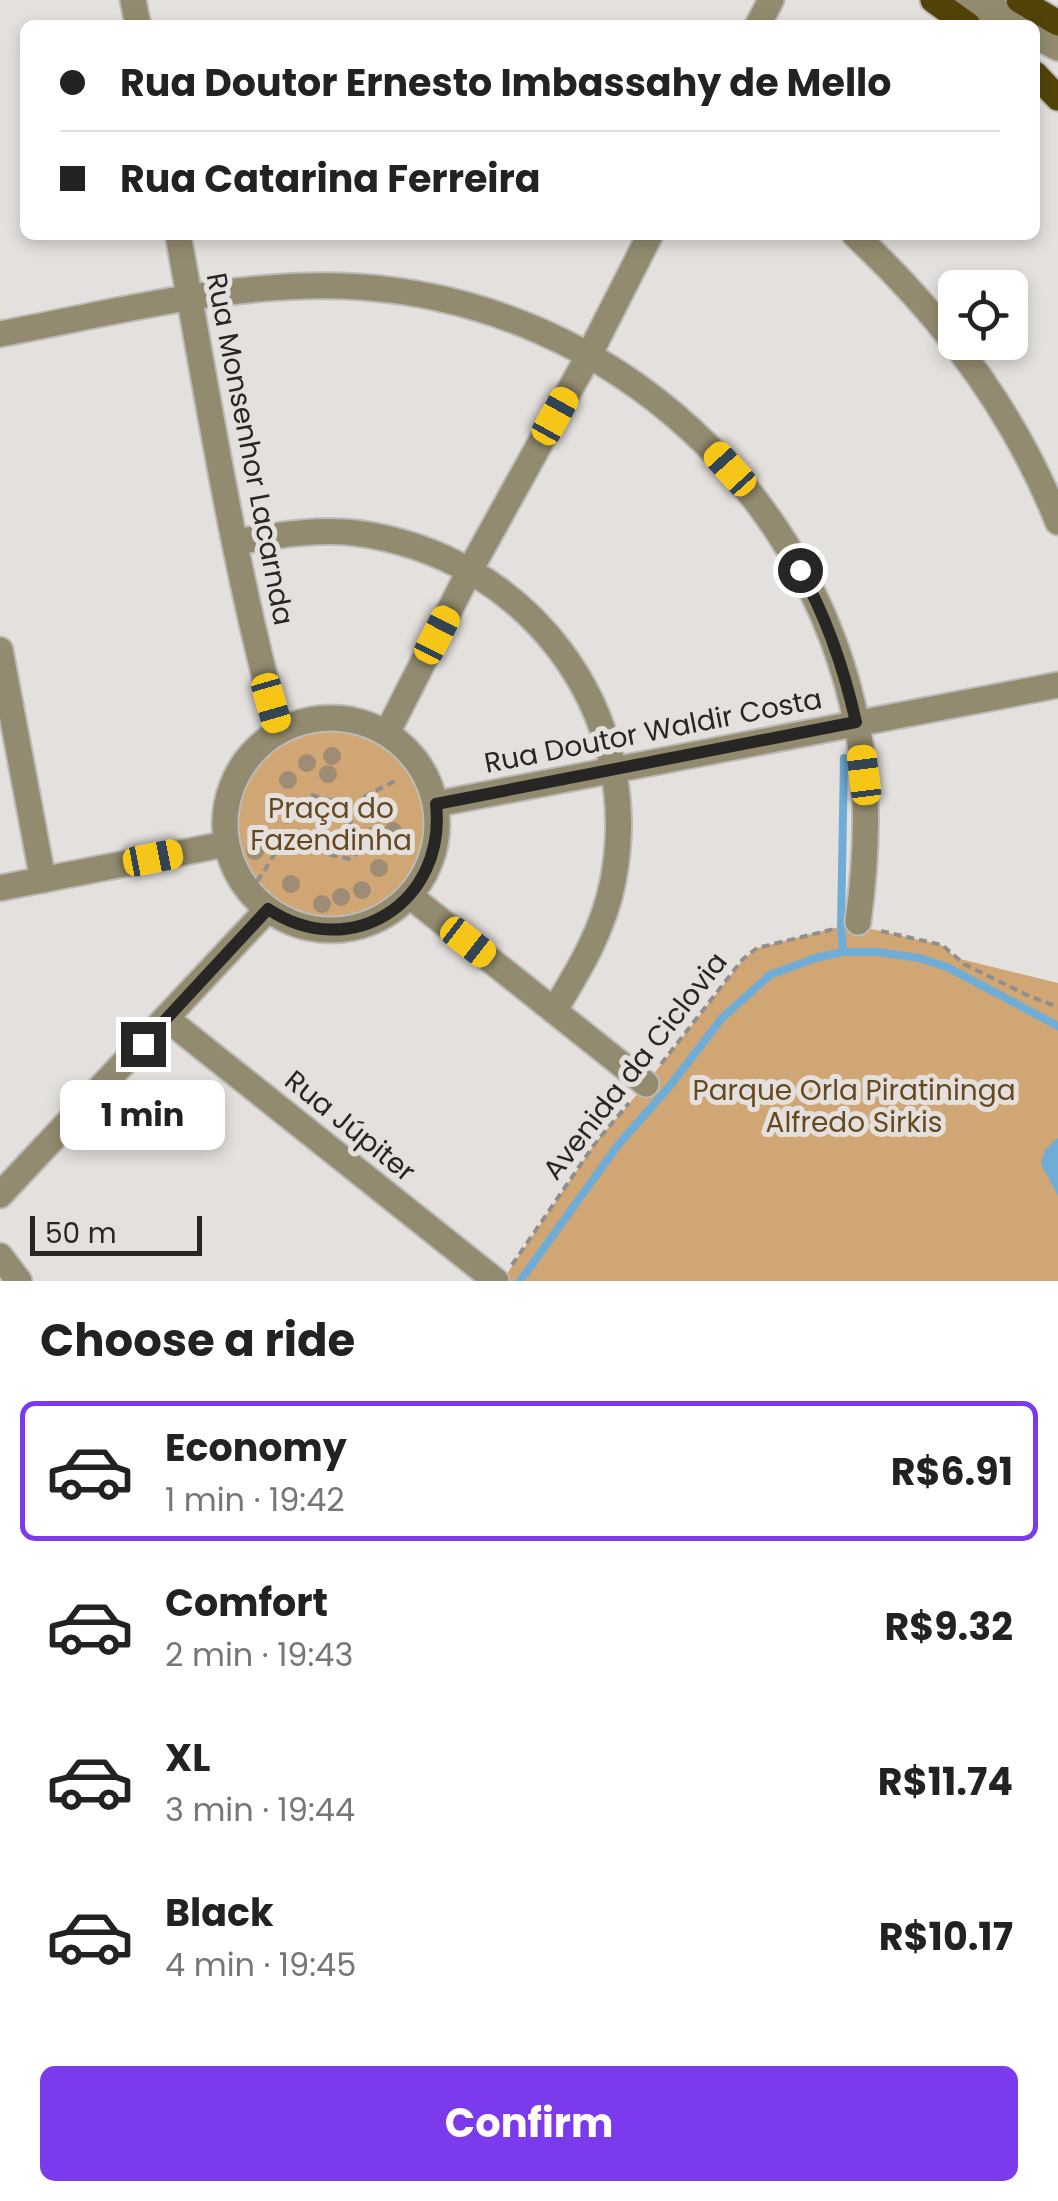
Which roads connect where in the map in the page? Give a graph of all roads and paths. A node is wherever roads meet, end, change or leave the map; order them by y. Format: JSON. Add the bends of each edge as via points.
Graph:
{"nodes":[{"id":1,"x":932,"y":0,"type":"edge"},
{"id":2,"x":954,"y":0,"type":"edge"},
{"id":3,"x":982,"y":0,"type":"edge"},
{"id":4,"x":1019,"y":0,"type":"edge"},
{"id":5,"x":961,"y":20,"type":"edge"},
{"id":6,"x":984,"y":20,"type":"edge"},
{"id":7,"x":1011,"y":20,"type":"edge"},
{"id":8,"x":1050,"y":21,"type":"edge"},
{"id":9,"x":1058,"y":48,"type":"edge"},
{"id":10,"x":1040,"y":79,"type":"edge"},
{"id":11,"x":1058,"y":98,"type":"edge"},
{"id":12,"x":179,"y":240,"type":"edge"},
{"id":13,"x":647,"y":240,"type":"edge"},
{"id":14,"x":860,"y":240,"type":"edge"},
{"id":15,"x":190,"y":298,"type":"junction"},
{"id":16,"x":0,"y":334,"type":"edge"},
{"id":17,"x":589,"y":354,"type":"junction"},
{"id":18,"x":1058,"y":522,"type":"edge"},
{"id":19,"x":235,"y":542,"type":"junction"},
{"id":20,"x":470,"y":570,"type":"junction"},
{"id":21,"x":0,"y":650,"type":"edge"},
{"id":22,"x":1058,"y":685,"type":"edge"},
{"id":23,"x":856,"y":722,"type":"junction"},
{"id":24,"x":279,"y":732,"type":"junction"},
{"id":25,"x":387,"y":733,"type":"junction"},
{"id":26,"x":614,"y":769,"type":"junction"},
{"id":27,"x":395,"y":781,"type":"dead end"},
{"id":28,"x":436,"y":804,"type":"junction"},
{"id":29,"x":329,"y":831,"type":"dead end"},
{"id":30,"x":283,"y":833,"type":"junction"},
{"id":31,"x":370,"y":834,"type":"junction"},
{"id":32,"x":226,"y":844,"type":"junction"},
{"id":33,"x":406,"y":847,"type":"dead end"},
{"id":34,"x":43,"y":880,"type":"junction"},
{"id":35,"x":0,"y":888,"type":"edge"},
{"id":36,"x":410,"y":896,"type":"junction"},
{"id":37,"x":258,"y":900,"type":"junction"},
{"id":38,"x":858,"y":922,"type":"junction"},
{"id":39,"x":1058,"y":1007,"type":"edge"},
{"id":40,"x":554,"y":1012,"type":"junction"},
{"id":41,"x":167,"y":1019,"type":"junction"},
{"id":42,"x":646,"y":1084,"type":"junction"},
{"id":43,"x":0,"y":1195,"type":"edge"},
{"id":44,"x":0,"y":1256,"type":"edge"},
{"id":45,"x":504,"y":1273,"type":"edge"},
{"id":46,"x":19,"y":1281,"type":"edge"}],
"edges":[{"from":1,"to":5,"type":"main road"},
{"from":2,"to":6,"type":"street"},
{"from":3,"to":7,"type":"street"},
{"from":4,"to":8,"type":"main road"},
{"from":8,"to":9,"type":"street"},
{"from":10,"to":11,"type":"main road"},
{"from":12,"to":15,"type":"street","name":"Rua Monsenhor Lacarnda"},
{"from":13,"to":17,"type":"street"},
{"from":14,"to":18,"type":"street","via":[[965,354],[1009,421]]},
{"from":15,"to":16,"type":"street"},
{"from":15,"to":17,"type":"street","via":[[305,286],[416,293],[524,324]]},
{"from":15,"to":19,"type":"street","name":"Rua Monsenhor Lacarnda"},
{"from":17,"to":20,"type":"street"},
{"from":17,"to":23,"type":"street","via":[[668,408],[750,492],[815,597]]},
{"from":19,"to":20,"type":"street","via":[[352,533],[426,550]]},
{"from":19,"to":24,"type":"street","name":"Rua Monsenhor Lacarnda"},
{"from":20,"to":25,"type":"street"},
{"from":20,"to":26,"type":"street","via":[[522,608],[572,665]]},
{"from":21,"to":34,"type":"street"},
{"from":22,"to":23,"type":"street","name":"Rua Doutor Waldir Costa"},
{"from":23,"to":26,"type":"street","name":"Rua Doutor Waldir Costa"},
{"from":23,"to":38,"type":"street","via":[[866,837]]},
{"from":24,"to":25,"type":"street","via":[[333,718]]},
{"from":24,"to":32,"type":"street","via":[[253,752],[234,780],[225,811]]},
{"from":25,"to":28,"type":"street","via":[[419,764]]},
{"from":26,"to":28,"type":"street","name":"Rua Doutor Waldir Costa"},
{"from":26,"to":40,"type":"street","via":[[613,882],[589,953]]},
{"from":27,"to":31,"type":"path","via":[[365,796]]},
{"from":28,"to":36,"type":"street","via":[[432,860]]},
{"from":29,"to":30,"type":"path","via":[[347,837],[352,830],[346,804],[312,795],[296,804]]},
{"from":30,"to":31,"type":"path","via":[[350,859]]},
{"from":30,"to":37,"type":"path"},
{"from":31,"to":33,"type":"path"},
{"from":32,"to":34,"type":"street"},
{"from":32,"to":37,"type":"street"},
{"from":34,"to":35,"type":"street"},
{"from":36,"to":37,"type":"street","via":[[372,922],[341,930],[295,924]]},
{"from":36,"to":40,"type":"street"},
{"from":37,"to":41,"type":"street"},
{"from":38,"to":39,"type":"path","via":[[942,945],[964,964]]},
{"from":38,"to":42,"type":"path","name":"Avenida da Ciclovia","via":[[757,948]]},
{"from":40,"to":42,"type":"street"},
{"from":41,"to":43,"type":"street"},
{"from":41,"to":45,"type":"street","name":"Rua Júpiter"},
{"from":42,"to":45,"type":"path","name":"Avenida da Ciclovia","via":[[596,1142]]},
{"from":44,"to":46,"type":"street"}]}
